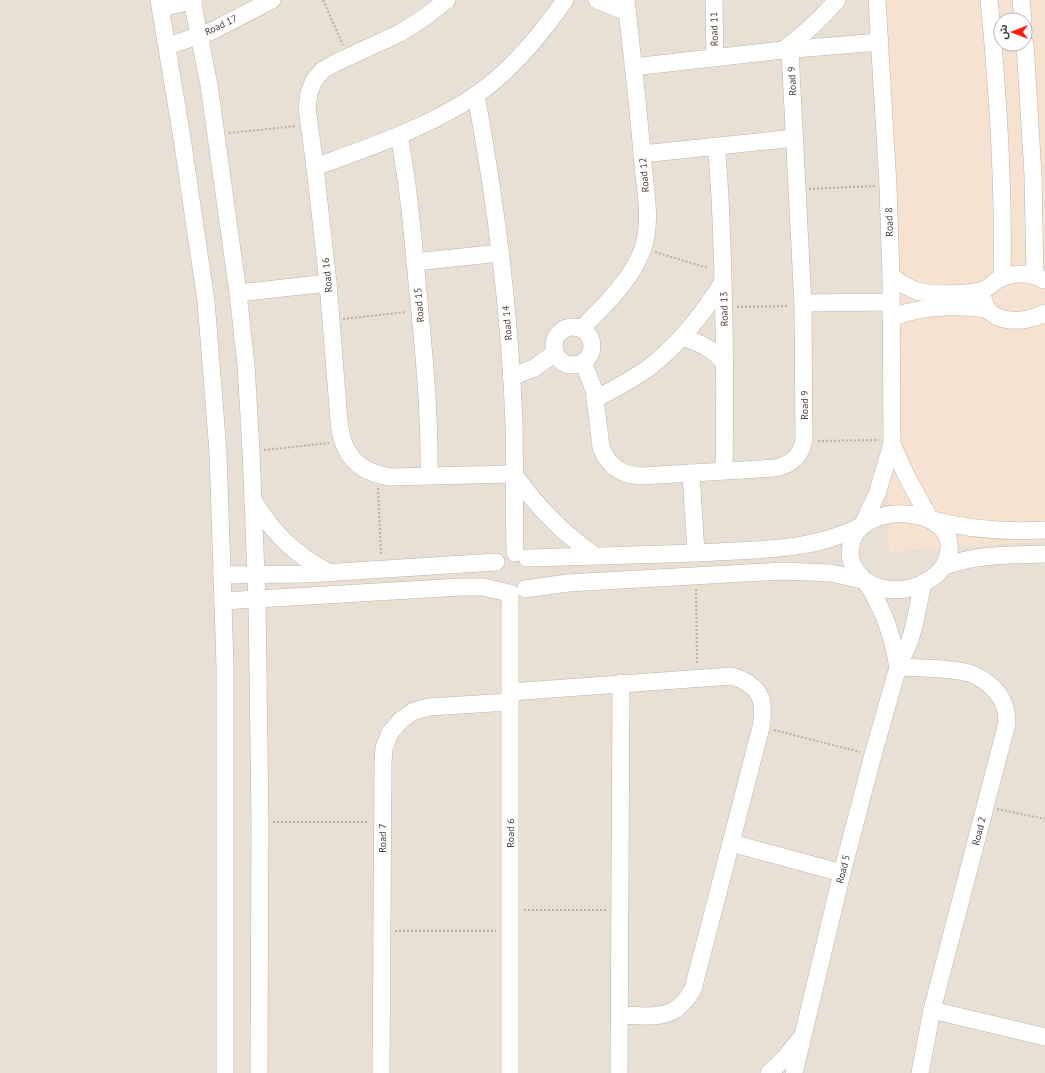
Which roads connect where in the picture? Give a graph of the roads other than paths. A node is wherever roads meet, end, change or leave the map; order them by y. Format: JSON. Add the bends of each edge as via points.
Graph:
{"nodes":[{"id":1,"x":193,"y":0,"type":"edge"},
{"id":2,"x":272,"y":0,"type":"edge"},
{"id":3,"x":447,"y":0,"type":"edge"},
{"id":4,"x":546,"y":0,"type":"edge"},
{"id":5,"x":564,"y":0,"type":"edge"},
{"id":6,"x":597,"y":0,"type":"edge"},
{"id":7,"x":714,"y":0,"type":"edge"},
{"id":8,"x":838,"y":0,"type":"edge"},
{"id":9,"x":877,"y":0,"type":"edge"},
{"id":10,"x":989,"y":0,"type":"edge"},
{"id":11,"x":1021,"y":0,"type":"edge"},
{"id":12,"x":160,"y":4,"type":"edge"},
{"id":13,"x":627,"y":6,"type":"edge"},
{"id":14,"x":1022,"y":12,"type":"edge"},
{"id":15,"x":554,"y":16,"type":"junction"},
{"id":16,"x":200,"y":36,"type":"junction"},
{"id":17,"x":880,"y":42,"type":"junction"},
{"id":18,"x":168,"y":46,"type":"junction"},
{"id":19,"x":786,"y":50,"type":"junction"},
{"id":20,"x":1025,"y":52,"type":"edge"},
{"id":21,"x":715,"y":58,"type":"junction"},
{"id":22,"x":633,"y":67,"type":"junction"},
{"id":23,"x":476,"y":95,"type":"junction"},
{"id":24,"x":399,"y":136,"type":"junction"},
{"id":25,"x":795,"y":138,"type":"junction"},
{"id":26,"x":716,"y":146,"type":"junction"},
{"id":27,"x":642,"y":154,"type":"junction"},
{"id":28,"x":315,"y":167,"type":"junction"},
{"id":29,"x":500,"y":253,"type":"junction"},
{"id":30,"x":415,"y":262,"type":"junction"},
{"id":31,"x":891,"y":276,"type":"junction"},
{"id":32,"x":723,"y":277,"type":"junction"},
{"id":33,"x":1002,"y":278,"type":"junction"},
{"id":34,"x":1040,"y":278,"type":"edge"},
{"id":35,"x":328,"y":283,"type":"junction"},
{"id":36,"x":987,"y":288,"type":"junction"},
{"id":37,"x":238,"y":293,"type":"junction"},
{"id":38,"x":803,"y":304,"type":"junction"},
{"id":39,"x":987,"y":309,"type":"junction"},
{"id":40,"x":891,"y":310,"type":"junction"},
{"id":41,"x":1045,"y":314,"type":"edge"},
{"id":42,"x":581,"y":329,"type":"junction"},
{"id":43,"x":682,"y":338,"type":"junction"},
{"id":44,"x":555,"y":353,"type":"junction"},
{"id":45,"x":583,"y":362,"type":"junction"},
{"id":46,"x":725,"y":363,"type":"junction"},
{"id":47,"x":511,"y":377,"type":"junction"},
{"id":48,"x":595,"y":399,"type":"junction"},
{"id":49,"x":892,"y":442,"type":"junction"},
{"id":50,"x":724,"y":471,"type":"junction"},
{"id":51,"x":691,"y":473,"type":"junction"},
{"id":52,"x":514,"y":474,"type":"junction"},
{"id":53,"x":430,"y":476,"type":"junction"},
{"id":54,"x":253,"y":498,"type":"junction"},
{"id":55,"x":931,"y":520,"type":"junction"},
{"id":56,"x":861,"y":526,"type":"junction"},
{"id":57,"x":1045,"y":530,"type":"edge"},
{"id":58,"x":696,"y":553,"type":"junction"},
{"id":59,"x":1045,"y":554,"type":"edge"},
{"id":60,"x":521,"y":556,"type":"junction"},
{"id":61,"x":594,"y":556,"type":"junction"},
{"id":62,"x":496,"y":562,"type":"junction"},
{"id":63,"x":943,"y":567,"type":"junction"},
{"id":64,"x":328,"y":572,"type":"junction"},
{"id":65,"x":222,"y":575,"type":"junction"},
{"id":66,"x":256,"y":575,"type":"junction"},
{"id":67,"x":864,"y":581,"type":"junction"},
{"id":68,"x":923,"y":584,"type":"junction"},
{"id":69,"x":513,"y":591,"type":"junction"},
{"id":70,"x":257,"y":600,"type":"junction"},
{"id":71,"x":223,"y":601,"type":"junction"},
{"id":72,"x":898,"y":667,"type":"junction"},
{"id":73,"x":621,"y":683,"type":"junction"},
{"id":74,"x":510,"y":697,"type":"junction"},
{"id":75,"x":731,"y":843,"type":"junction"},
{"id":76,"x":842,"y":874,"type":"junction"},
{"id":77,"x":932,"y":1010,"type":"junction"},
{"id":78,"x":620,"y":1015,"type":"junction"},
{"id":79,"x":1045,"y":1036,"type":"edge"},
{"id":80,"x":802,"y":1038,"type":"junction"},
{"id":81,"x":225,"y":1073,"type":"edge"},
{"id":82,"x":259,"y":1073,"type":"edge"},
{"id":83,"x":381,"y":1073,"type":"edge"},
{"id":84,"x":510,"y":1073,"type":"edge"},
{"id":85,"x":619,"y":1073,"type":"edge"},
{"id":86,"x":769,"y":1073,"type":"edge"},
{"id":87,"x":794,"y":1073,"type":"edge"},
{"id":88,"x":920,"y":1073,"type":"edge"}],
"edges":[{"from":1,"to":12,"type":"street"},
{"from":1,"to":16,"type":"street"},
{"from":2,"to":16,"type":"street","name":"Road 17"},
{"from":3,"to":28,"type":"street","name":"Road 16","via":[[400,33],[323,70],[314,80],[308,93],[307,108]]},
{"from":4,"to":15,"type":"street"},
{"from":5,"to":15,"type":"street"},
{"from":6,"to":13,"type":"street"},
{"from":7,"to":21,"type":"street","name":"Road 11"},
{"from":8,"to":19,"type":"street"},
{"from":9,"to":17,"type":"street","name":"Road 8"},
{"from":10,"to":33,"type":"street","via":[[1000,142]]},
{"from":11,"to":14,"type":"street"},
{"from":12,"to":18,"type":"street"},
{"from":13,"to":22,"type":"street","name":"Road 12"},
{"from":15,"to":23,"type":"street","via":[[518,59]]},
{"from":16,"to":18,"type":"street","name":"Road 17"},
{"from":16,"to":37,"type":"street"},
{"from":17,"to":19,"type":"street"},
{"from":17,"to":31,"type":"street","name":"Road 8"},
{"from":18,"to":65,"type":"street","via":[[206,301],[218,452]]},
{"from":19,"to":21,"type":"street"},
{"from":19,"to":25,"type":"street","name":"Road 9"},
{"from":20,"to":34,"type":"street"},
{"from":21,"to":22,"type":"street"},
{"from":22,"to":27,"type":"street","name":"Road 12"},
{"from":23,"to":24,"type":"street"},
{"from":23,"to":29,"type":"street","name":"Road 14"},
{"from":24,"to":28,"type":"street"},
{"from":24,"to":30,"type":"street","name":"Road 15"},
{"from":25,"to":26,"type":"street"},
{"from":25,"to":38,"type":"street","name":"Road 9"},
{"from":26,"to":27,"type":"street"},
{"from":26,"to":32,"type":"street","name":"Road 13"},
{"from":27,"to":42,"type":"street","name":"Road 12","via":[[647,226],[643,249],[622,286]]},
{"from":28,"to":35,"type":"street","name":"Road 16"},
{"from":29,"to":30,"type":"street"},
{"from":29,"to":47,"type":"street","name":"Road 14"},
{"from":30,"to":53,"type":"street","name":"Road 15","via":[[429,412]]},
{"from":31,"to":36,"type":"street","via":[[904,285],[927,293],[974,292]]},
{"from":31,"to":40,"type":"street","name":"Road 8"},
{"from":32,"to":43,"type":"street","via":[[697,321]]},
{"from":32,"to":46,"type":"street","name":"Road 13"},
{"from":33,"to":34,"type":"street","via":[[1015,274]]},
{"from":33,"to":36,"type":"street"},
{"from":35,"to":37,"type":"street"},
{"from":35,"to":53,"type":"street","name":"Road 16","via":[[339,421],[342,442],[348,454],[356,464],[377,475]]},
{"from":36,"to":39,"type":"street","via":[[984,299]]},
{"from":37,"to":54,"type":"street","via":[[246,365]]},
{"from":38,"to":40,"type":"street"},
{"from":38,"to":50,"type":"street","name":"Road 9","via":[[802,449],[798,457],[783,466]]},
{"from":39,"to":40,"type":"street","via":[[966,307]]},
{"from":39,"to":41,"type":"street","via":[[999,317],[1016,321],[1033,319]]},
{"from":40,"to":49,"type":"street","name":"Road 8"},
{"from":42,"to":44,"type":"street","via":[[568,327],[562,330],[555,340]]},
{"from":42,"to":45,"type":"street","via":[[591,342],[590,354]]},
{"from":43,"to":46,"type":"street","via":[[706,346]]},
{"from":43,"to":48,"type":"street","via":[[650,366]]},
{"from":44,"to":45,"type":"street","via":[[563,363],[576,365]]},
{"from":44,"to":47,"type":"street","via":[[534,368]]},
{"from":45,"to":48,"type":"street","name":"Road 9","via":[[591,380]]},
{"from":46,"to":50,"type":"street","name":"Road 13"},
{"from":47,"to":52,"type":"street","name":"Road 14"},
{"from":48,"to":51,"type":"street","name":"Road 9","via":[[601,447],[609,463],[616,469],[632,476]]},
{"from":49,"to":55,"type":"street","name":"Road 8","via":[[906,475]]},
{"from":49,"to":56,"type":"street","name":"Road 8","via":[[877,494]]},
{"from":50,"to":51,"type":"street","name":"Road 9"},
{"from":51,"to":58,"type":"street"},
{"from":52,"to":53,"type":"street","name":"Road 16"},
{"from":52,"to":60,"type":"street","name":"Road 14"},
{"from":52,"to":61,"type":"street","via":[[532,499],[558,527]]},
{"from":54,"to":64,"type":"street","via":[[284,542]]},
{"from":54,"to":66,"type":"street"},
{"from":55,"to":56,"type":"street","via":[[895,514]]},
{"from":55,"to":57,"type":"street","via":[[976,529]]},
{"from":55,"to":63,"type":"street","via":[[943,529],[949,541],[949,554]]},
{"from":56,"to":58,"type":"street","via":[[828,540],[805,546]]},
{"from":56,"to":67,"type":"street","via":[[852,541],[850,551],[851,562]]},
{"from":58,"to":61,"type":"street"},
{"from":59,"to":63,"type":"street","via":[[971,559]]},
{"from":60,"to":61,"type":"street"},
{"from":60,"to":62,"type":"street","via":[[504,555]]},
{"from":60,"to":69,"type":"street","via":[[532,566],[533,576],[529,586]]},
{"from":62,"to":64,"type":"street"},
{"from":62,"to":69,"type":"street","via":[[493,576],[497,585]]},
{"from":63,"to":68,"type":"street"},
{"from":64,"to":66,"type":"street"},
{"from":65,"to":66,"type":"street"},
{"from":65,"to":71,"type":"street"},
{"from":66,"to":70,"type":"street"},
{"from":67,"to":68,"type":"street","via":[[879,588],[894,590]]},
{"from":67,"to":69,"type":"street","via":[[831,573],[799,571],[558,584]]},
{"from":67,"to":72,"type":"street","name":"Road 5","via":[[882,608]]},
{"from":68,"to":72,"type":"street","name":"Road 5","via":[[910,640]]},
{"from":69,"to":70,"type":"street","via":[[461,587]]},
{"from":69,"to":74,"type":"street","name":"Road 6"},
{"from":70,"to":71,"type":"street"},
{"from":70,"to":82,"type":"street","via":[[260,822]]},
{"from":71,"to":81,"type":"street","via":[[226,814]]},
{"from":72,"to":76,"type":"street","name":"Road 5"},
{"from":72,"to":77,"type":"street","name":"Road 2","via":[[971,674],[987,682],[999,694],[1006,708],[1007,723]]},
{"from":73,"to":74,"type":"street","name":"Road 7"},
{"from":73,"to":75,"type":"street","name":"Road 7","via":[[732,676],[744,680],[754,688],[761,699],[764,712]]},
{"from":73,"to":78,"type":"street"},
{"from":74,"to":83,"type":"street","name":"Road 7","via":[[414,711],[401,720],[390,733],[384,748]]},
{"from":74,"to":84,"type":"street","name":"Road 6"},
{"from":75,"to":76,"type":"street"},
{"from":75,"to":78,"type":"street","name":"Road 7","via":[[695,983],[686,1001],[676,1010],[662,1015]]},
{"from":76,"to":80,"type":"street","name":"Road 5"},
{"from":77,"to":79,"type":"street"},
{"from":77,"to":88,"type":"street","name":"Road 2"},
{"from":78,"to":85,"type":"street"},
{"from":80,"to":86,"type":"street"},
{"from":80,"to":87,"type":"street","name":"Road 5"}]}
